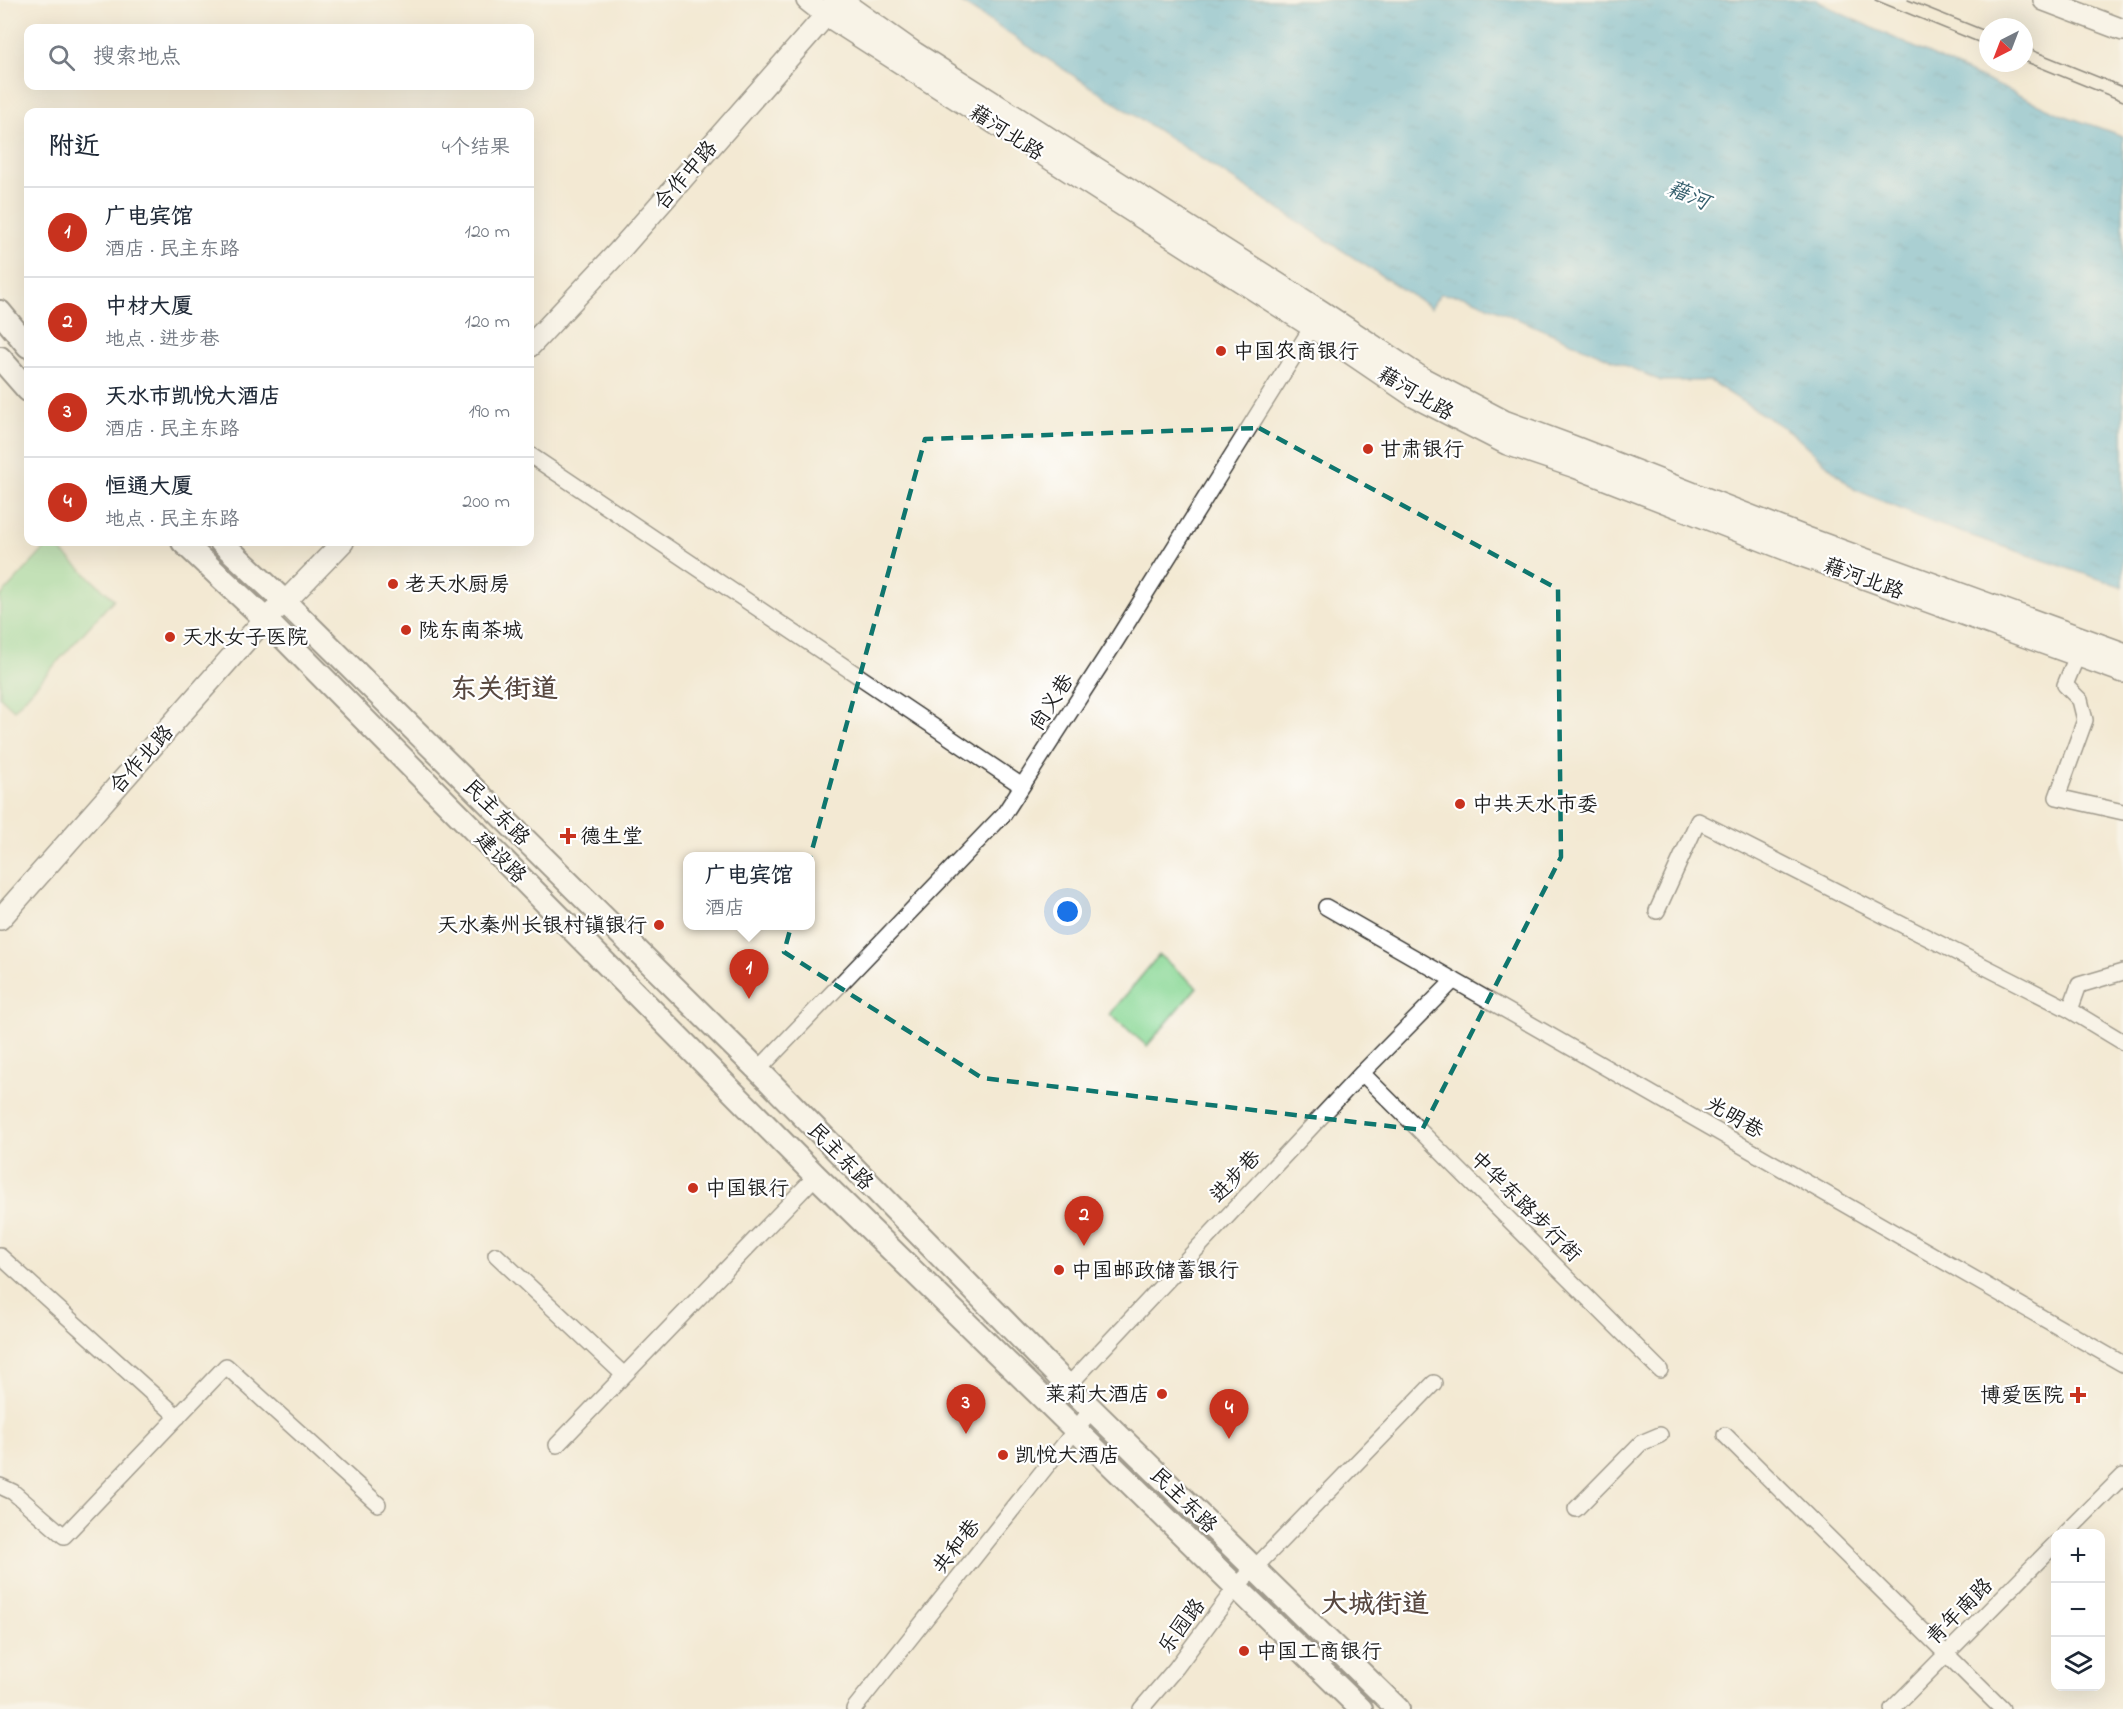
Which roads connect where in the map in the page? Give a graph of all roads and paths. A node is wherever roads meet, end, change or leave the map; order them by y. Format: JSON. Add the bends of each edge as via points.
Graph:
{"nodes":[{"id":1,"x":807,"y":0,"type":"edge"},
{"id":2,"x":2053,"y":2,"type":"edge"},
{"id":3,"x":834,"y":5,"type":"edge"},
{"id":4,"x":2123,"y":30,"type":"edge"},
{"id":5,"x":0,"y":312,"type":"edge"},
{"id":6,"x":1317,"y":319,"type":"junction"},
{"id":7,"x":24,"y":341,"type":"edge"},
{"id":8,"x":534,"y":342,"type":"edge"},
{"id":9,"x":0,"y":358,"type":"edge"},
{"id":10,"x":24,"y":385,"type":"edge"},
{"id":11,"x":534,"y":458,"type":"edge"},
{"id":12,"x":187,"y":546,"type":"edge"},
{"id":13,"x":225,"y":546,"type":"edge"},
{"id":14,"x":339,"y":546,"type":"edge"},
{"id":15,"x":285,"y":602,"type":"junction"},
{"id":16,"x":265,"y":620,"type":"junction"},
{"id":17,"x":2123,"y":653,"type":"edge"},
{"id":18,"x":2077,"y":656,"type":"junction"},
{"id":19,"x":2123,"y":672,"type":"edge"},
{"id":20,"x":1022,"y":786,"type":"junction"},
{"id":21,"x":2123,"y":812,"type":"edge"},
{"id":22,"x":1326,"y":907,"type":"dead end"},
{"id":23,"x":1657,"y":910,"type":"dead end"},
{"id":24,"x":0,"y":919,"type":"edge"},
{"id":25,"x":2123,"y":972,"type":"edge"},
{"id":26,"x":1454,"y":981,"type":"junction"},
{"id":27,"x":2070,"y":1010,"type":"junction"},
{"id":28,"x":2123,"y":1042,"type":"edge"},
{"id":29,"x":758,"y":1070,"type":"junction"},
{"id":30,"x":1362,"y":1073,"type":"junction"},
{"id":31,"x":816,"y":1176,"type":"junction"},
{"id":32,"x":496,"y":1255,"type":"dead end"},
{"id":33,"x":0,"y":1256,"type":"edge"},
{"id":34,"x":2123,"y":1364,"type":"edge"},
{"id":35,"x":1660,"y":1370,"type":"dead end"},
{"id":36,"x":624,"y":1375,"type":"junction"},
{"id":37,"x":1434,"y":1383,"type":"dead end"},
{"id":38,"x":1067,"y":1384,"type":"junction"},
{"id":39,"x":1050,"y":1405,"type":"junction"},
{"id":40,"x":1092,"y":1409,"type":"junction"},
{"id":41,"x":178,"y":1417,"type":"junction"},
{"id":42,"x":1076,"y":1430,"type":"junction"},
{"id":43,"x":1660,"y":1435,"type":"dead end"},
{"id":44,"x":1725,"y":1435,"type":"dead end"},
{"id":45,"x":557,"y":1445,"type":"dead end"},
{"id":46,"x":2123,"y":1476,"type":"edge"},
{"id":47,"x":0,"y":1486,"type":"edge"},
{"id":48,"x":378,"y":1504,"type":"dead end"},
{"id":49,"x":1576,"y":1509,"type":"dead end"},
{"id":50,"x":2069,"y":1529,"type":"edge"},
{"id":51,"x":2051,"y":1548,"type":"edge"},
{"id":52,"x":1254,"y":1568,"type":"junction"},
{"id":53,"x":1236,"y":1587,"type":"junction"},
{"id":54,"x":1945,"y":1654,"type":"junction"},
{"id":55,"x":854,"y":1709,"type":"edge"},
{"id":56,"x":1141,"y":1709,"type":"edge"},
{"id":57,"x":1361,"y":1709,"type":"edge"},
{"id":58,"x":1398,"y":1709,"type":"edge"},
{"id":59,"x":1892,"y":1709,"type":"edge"},
{"id":60,"x":2002,"y":1709,"type":"edge"}],
"edges":[{"from":1,"to":3,"type":"main road","name":"藉河北路"},
{"from":2,"to":4,"type":"main road"},
{"from":3,"to":6,"type":"main road","name":"藉河北路"},
{"from":3,"to":8,"type":"main road","name":"合作中路","via":[[619,251]]},
{"from":5,"to":7,"type":"main road"},
{"from":6,"to":17,"type":"main road","name":"藉河北路","via":[[1504,421],[1807,538]]},
{"from":6,"to":18,"type":"main road","name":"藉河北路","via":[[1415,397],[1507,444]]},
{"from":6,"to":20,"type":"street","name":"尚义巷"},
{"from":9,"to":10,"type":"main road"},
{"from":11,"to":20,"type":"street"},
{"from":12,"to":16,"type":"main road","name":"建设路"},
{"from":13,"to":15,"type":"main road"},
{"from":14,"to":15,"type":"main road"},
{"from":15,"to":16,"type":"main road","name":"合作北路"},
{"from":15,"to":29,"type":"main road","name":"民主东路"},
{"from":16,"to":24,"type":"main road","name":"合作北路"},
{"from":16,"to":31,"type":"main road","name":"建设路"},
{"from":18,"to":19,"type":"main road","name":"藉河北路"},
{"from":18,"to":21,"type":"street","via":[[2065,686],[2080,700],[2085,720],[2056,796]]},
{"from":20,"to":29,"type":"street","name":"尚义巷","via":[[1004,814]]},
{"from":22,"to":26,"type":"street","name":"光明巷"},
{"from":23,"to":27,"type":"street","via":[[1698,820]]},
{"from":25,"to":27,"type":"street","via":[[2079,985]]},
{"from":26,"to":30,"type":"street","name":"进步巷"},
{"from":26,"to":34,"type":"street","name":"光明巷"},
{"from":27,"to":28,"type":"street"},
{"from":29,"to":38,"type":"main road","name":"民主东路"},
{"from":30,"to":35,"type":"street","name":"中华东路步行街"},
{"from":30,"to":38,"type":"street","name":"进步巷"},
{"from":31,"to":36,"type":"street"},
{"from":31,"to":39,"type":"main road","name":"民主东路"},
{"from":32,"to":36,"type":"street"},
{"from":33,"to":41,"type":"street"},
{"from":36,"to":45,"type":"street"},
{"from":37,"to":52,"type":"street","name":"乐园路"},
{"from":38,"to":39,"type":"street","name":"进步巷"},
{"from":38,"to":40,"type":"main road","name":"民主东路"},
{"from":39,"to":42,"type":"main road","name":"民主东路"},
{"from":40,"to":42,"type":"street","name":"共和巷"},
{"from":40,"to":52,"type":"main road","name":"民主东路"},
{"from":41,"to":47,"type":"street","via":[[64,1536],[13,1492]]},
{"from":41,"to":48,"type":"street","via":[[226,1366]]},
{"from":42,"to":53,"type":"main road","name":"民主东路"},
{"from":42,"to":55,"type":"street","name":"共和巷"},
{"from":43,"to":49,"type":"street","via":[[1641,1443]]},
{"from":44,"to":54,"type":"street"},
{"from":46,"to":50,"type":"street"},
{"from":51,"to":54,"type":"street","name":"青年南路"},
{"from":52,"to":53,"type":"street","name":"乐园路"},
{"from":52,"to":58,"type":"main road","name":"民主东路"},
{"from":53,"to":56,"type":"street","name":"乐园路"},
{"from":53,"to":57,"type":"main road","name":"民主东路"},
{"from":54,"to":59,"type":"street","name":"青年南路"},
{"from":54,"to":60,"type":"street"}]}
